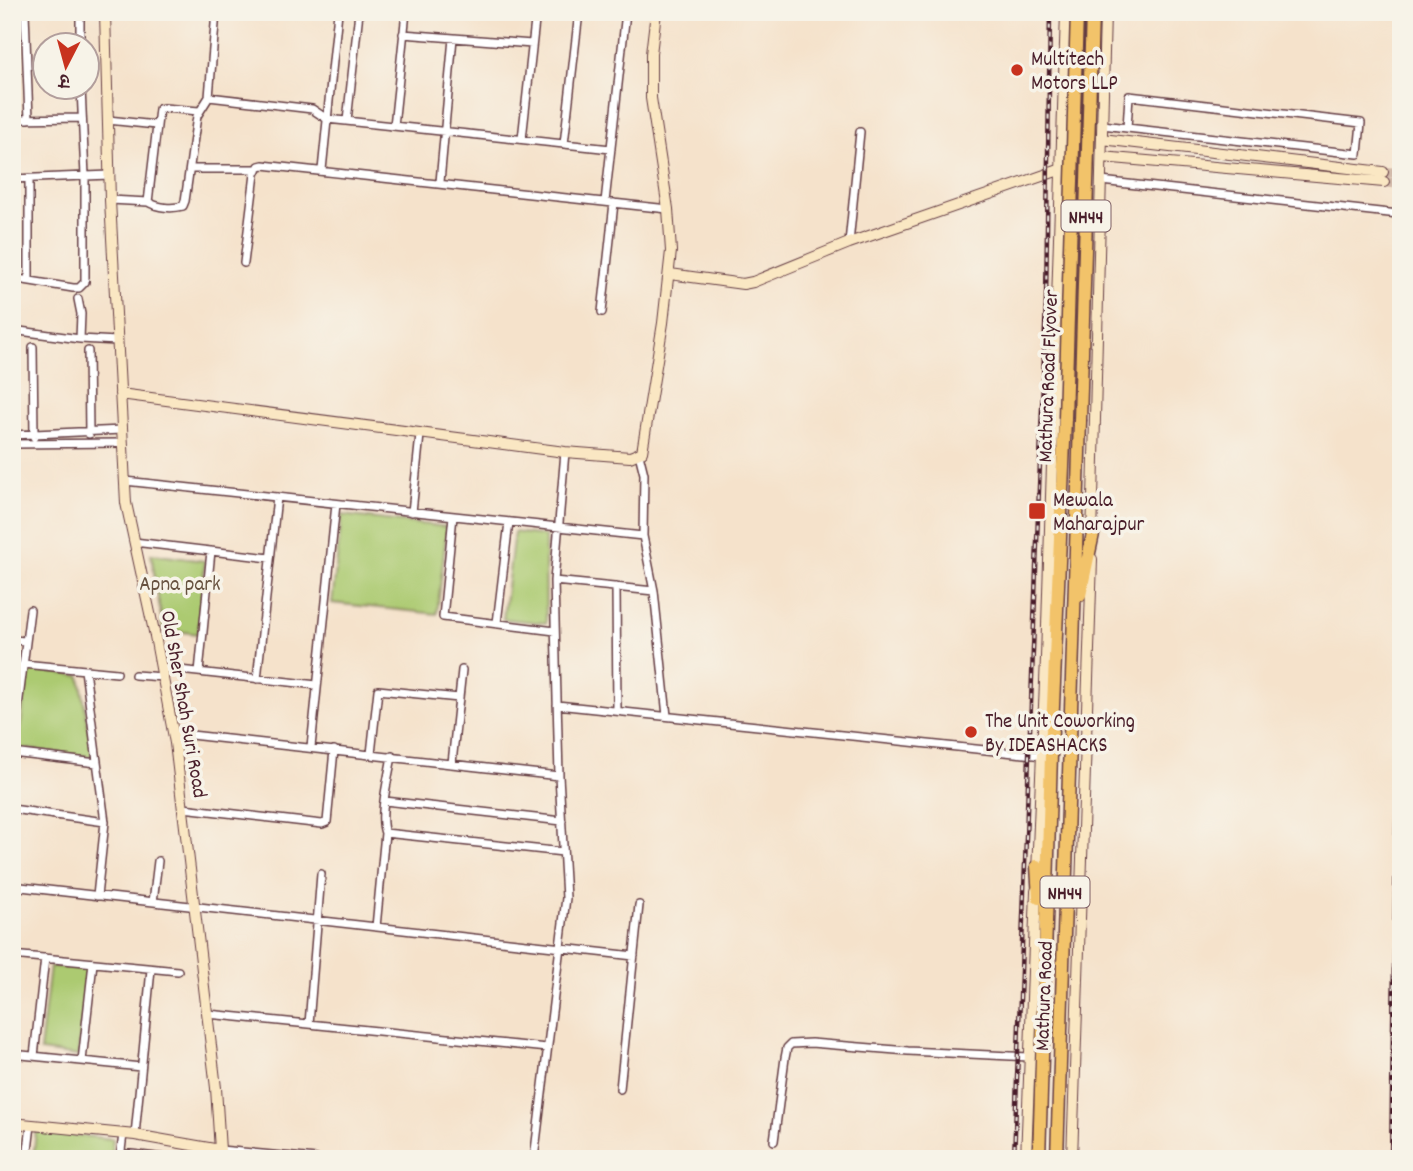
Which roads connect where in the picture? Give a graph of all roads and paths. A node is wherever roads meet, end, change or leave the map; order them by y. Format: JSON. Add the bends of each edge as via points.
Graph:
{"nodes":[{"id":1,"x":25,"y":12,"type":"edge"},
{"id":2,"x":80,"y":12,"type":"edge"},
{"id":3,"x":105,"y":12,"type":"edge"},
{"id":4,"x":216,"y":12,"type":"edge"},
{"id":5,"x":338,"y":12,"type":"edge"},
{"id":6,"x":359,"y":12,"type":"edge"},
{"id":7,"x":405,"y":12,"type":"edge"},
{"id":8,"x":536,"y":12,"type":"edge"},
{"id":9,"x":579,"y":12,"type":"edge"},
{"id":10,"x":626,"y":12,"type":"edge"},
{"id":11,"x":656,"y":12,"type":"edge"},
{"id":12,"x":1066,"y":12,"type":"edge"},
{"id":13,"x":1077,"y":12,"type":"edge"},
{"id":14,"x":1092,"y":12,"type":"edge"},
{"id":15,"x":1105,"y":12,"type":"edge"},
{"id":16,"x":80,"y":32,"type":"edge"},
{"id":17,"x":403,"y":34,"type":"junction"},
{"id":18,"x":453,"y":38,"type":"junction"},
{"id":19,"x":532,"y":44,"type":"junction"},
{"id":20,"x":1065,"y":54,"type":"junction"},
{"id":21,"x":1104,"y":56,"type":"junction"},
{"id":22,"x":209,"y":97,"type":"junction"},
{"id":23,"x":81,"y":102,"type":"edge"},
{"id":24,"x":199,"y":111,"type":"junction"},
{"id":25,"x":82,"y":118,"type":"junction"},
{"id":26,"x":12,"y":119,"type":"edge"},
{"id":27,"x":29,"y":119,"type":"junction"},
{"id":28,"x":327,"y":119,"type":"junction"},
{"id":29,"x":108,"y":120,"type":"junction"},
{"id":30,"x":347,"y":121,"type":"junction"},
{"id":31,"x":156,"y":125,"type":"junction"},
{"id":32,"x":1102,"y":125,"type":"junction"},
{"id":33,"x":394,"y":126,"type":"junction"},
{"id":34,"x":1127,"y":128,"type":"junction"},
{"id":35,"x":445,"y":131,"type":"junction"},
{"id":36,"x":860,"y":132,"type":"dead end"},
{"id":37,"x":522,"y":139,"type":"junction"},
{"id":38,"x":1102,"y":139,"type":"junction"},
{"id":39,"x":564,"y":144,"type":"junction"},
{"id":40,"x":611,"y":149,"type":"junction"},
{"id":41,"x":1102,"y":157,"type":"junction"},
{"id":42,"x":191,"y":169,"type":"junction"},
{"id":43,"x":257,"y":169,"type":"junction"},
{"id":44,"x":1062,"y":169,"type":"junction"},
{"id":45,"x":322,"y":170,"type":"junction"},
{"id":46,"x":110,"y":175,"type":"junction"},
{"id":47,"x":85,"y":176,"type":"junction"},
{"id":48,"x":12,"y":179,"type":"edge"},
{"id":49,"x":29,"y":179,"type":"junction"},
{"id":50,"x":1101,"y":181,"type":"junction"},
{"id":51,"x":440,"y":183,"type":"junction"},
{"id":52,"x":110,"y":200,"type":"junction"},
{"id":53,"x":148,"y":202,"type":"junction"},
{"id":54,"x":605,"y":202,"type":"junction"},
{"id":55,"x":614,"y":203,"type":"junction"},
{"id":56,"x":668,"y":209,"type":"junction"},
{"id":57,"x":1398,"y":214,"type":"dead end"},
{"id":58,"x":849,"y":243,"type":"junction"},
{"id":59,"x":244,"y":263,"type":"dead end"},
{"id":60,"x":670,"y":274,"type":"junction"},
{"id":61,"x":12,"y":278,"type":"edge"},
{"id":62,"x":29,"y":280,"type":"junction"},
{"id":63,"x":78,"y":299,"type":"dead end"},
{"id":64,"x":602,"y":312,"type":"dead end"},
{"id":65,"x":12,"y":330,"type":"edge"},
{"id":66,"x":80,"y":339,"type":"junction"},
{"id":67,"x":117,"y":341,"type":"junction"},
{"id":68,"x":33,"y":347,"type":"dead end"},
{"id":69,"x":88,"y":351,"type":"dead end"},
{"id":70,"x":120,"y":394,"type":"junction"},
{"id":71,"x":122,"y":430,"type":"junction"},
{"id":72,"x":89,"y":432,"type":"junction"},
{"id":73,"x":34,"y":434,"type":"junction"},
{"id":74,"x":12,"y":435,"type":"edge"},
{"id":75,"x":421,"y":435,"type":"junction"},
{"id":76,"x":34,"y":443,"type":"junction"},
{"id":77,"x":89,"y":443,"type":"junction"},
{"id":78,"x":123,"y":443,"type":"junction"},
{"id":79,"x":12,"y":444,"type":"edge"},
{"id":80,"x":565,"y":452,"type":"junction"},
{"id":81,"x":639,"y":454,"type":"junction"},
{"id":82,"x":125,"y":481,"type":"junction"},
{"id":83,"x":277,"y":497,"type":"junction"},
{"id":84,"x":337,"y":504,"type":"junction"},
{"id":85,"x":412,"y":512,"type":"junction"},
{"id":86,"x":453,"y":516,"type":"junction"},
{"id":87,"x":509,"y":522,"type":"junction"},
{"id":88,"x":559,"y":528,"type":"junction"},
{"id":89,"x":1093,"y":534,"type":"junction"},
{"id":90,"x":643,"y":536,"type":"junction"},
{"id":91,"x":134,"y":542,"type":"junction"},
{"id":92,"x":211,"y":551,"type":"junction"},
{"id":93,"x":270,"y":558,"type":"junction"},
{"id":94,"x":554,"y":581,"type":"junction"},
{"id":95,"x":616,"y":587,"type":"junction"},
{"id":96,"x":654,"y":591,"type":"junction"},
{"id":97,"x":30,"y":610,"type":"dead end"},
{"id":98,"x":497,"y":623,"type":"junction"},
{"id":99,"x":1073,"y":625,"type":"junction"},
{"id":100,"x":555,"y":631,"type":"junction"},
{"id":101,"x":12,"y":640,"type":"edge"},
{"id":102,"x":26,"y":641,"type":"junction"},
{"id":103,"x":23,"y":665,"type":"junction"},
{"id":104,"x":12,"y":666,"type":"edge"},
{"id":105,"x":85,"y":670,"type":"junction"},
{"id":106,"x":462,"y":670,"type":"dead end"},
{"id":107,"x":198,"y":672,"type":"junction"},
{"id":108,"x":117,"y":673,"type":"dead end"},
{"id":109,"x":162,"y":673,"type":"junction"},
{"id":110,"x":135,"y":675,"type":"dead end"},
{"id":111,"x":257,"y":679,"type":"junction"},
{"id":112,"x":317,"y":685,"type":"junction"},
{"id":113,"x":459,"y":698,"type":"junction"},
{"id":114,"x":16,"y":699,"type":"edge"},
{"id":115,"x":557,"y":705,"type":"junction"},
{"id":116,"x":617,"y":711,"type":"junction"},
{"id":117,"x":667,"y":716,"type":"junction"},
{"id":118,"x":173,"y":733,"type":"junction"},
{"id":119,"x":310,"y":747,"type":"junction"},
{"id":120,"x":334,"y":750,"type":"junction"},
{"id":121,"x":12,"y":754,"type":"edge"},
{"id":122,"x":371,"y":754,"type":"junction"},
{"id":123,"x":393,"y":756,"type":"junction"},
{"id":124,"x":1043,"y":756,"type":"junction"},
{"id":125,"x":452,"y":762,"type":"junction"},
{"id":126,"x":97,"y":763,"type":"junction"},
{"id":127,"x":559,"y":776,"type":"junction"},
{"id":128,"x":386,"y":801,"type":"junction"},
{"id":129,"x":183,"y":808,"type":"junction"},
{"id":130,"x":12,"y":809,"type":"edge"},
{"id":131,"x":562,"y":821,"type":"junction"},
{"id":132,"x":105,"y":822,"type":"junction"},
{"id":133,"x":386,"y":833,"type":"junction"},
{"id":134,"x":564,"y":852,"type":"junction"},
{"id":135,"x":158,"y":861,"type":"dead end"},
{"id":136,"x":1037,"y":866,"type":"junction"},
{"id":137,"x":321,"y":874,"type":"dead end"},
{"id":138,"x":12,"y":886,"type":"edge"},
{"id":139,"x":97,"y":896,"type":"junction"},
{"id":140,"x":153,"y":902,"type":"junction"},
{"id":141,"x":639,"y":905,"type":"dead end"},
{"id":142,"x":195,"y":907,"type":"junction"},
{"id":143,"x":318,"y":921,"type":"junction"},
{"id":144,"x":376,"y":927,"type":"junction"},
{"id":145,"x":559,"y":948,"type":"junction"},
{"id":146,"x":1045,"y":950,"type":"junction"},
{"id":147,"x":12,"y":955,"type":"edge"},
{"id":148,"x":635,"y":956,"type":"junction"},
{"id":149,"x":45,"y":958,"type":"junction"},
{"id":150,"x":93,"y":963,"type":"junction"},
{"id":151,"x":151,"y":969,"type":"junction"},
{"id":152,"x":178,"y":971,"type":"dead end"},
{"id":153,"x":208,"y":1014,"type":"junction"},
{"id":154,"x":309,"y":1024,"type":"junction"},
{"id":155,"x":547,"y":1048,"type":"junction"},
{"id":156,"x":12,"y":1054,"type":"edge"},
{"id":157,"x":34,"y":1056,"type":"junction"},
{"id":158,"x":1029,"y":1057,"type":"junction"},
{"id":159,"x":82,"y":1061,"type":"junction"},
{"id":160,"x":141,"y":1067,"type":"junction"},
{"id":161,"x":620,"y":1089,"type":"dead end"},
{"id":162,"x":12,"y":1123,"type":"edge"},
{"id":163,"x":32,"y":1125,"type":"junction"},
{"id":164,"x":123,"y":1134,"type":"junction"},
{"id":165,"x":135,"y":1135,"type":"junction"},
{"id":166,"x":774,"y":1142,"type":"dead end"},
{"id":167,"x":221,"y":1155,"type":"edge"},
{"id":168,"x":27,"y":1159,"type":"edge"},
{"id":169,"x":122,"y":1159,"type":"edge"},
{"id":170,"x":173,"y":1159,"type":"edge"},
{"id":171,"x":204,"y":1159,"type":"edge"},
{"id":172,"x":316,"y":1159,"type":"edge"},
{"id":173,"x":534,"y":1159,"type":"edge"},
{"id":174,"x":1026,"y":1159,"type":"edge"},
{"id":175,"x":1039,"y":1159,"type":"edge"},
{"id":176,"x":1057,"y":1159,"type":"edge"},
{"id":177,"x":1072,"y":1159,"type":"edge"}],
"edges":[{"from":1,"to":27,"type":"street"},
{"from":2,"to":16,"type":"street"},
{"from":3,"to":29,"type":"street","name":"Old Sher Shah Suri Road"},
{"from":4,"to":22,"type":"street"},
{"from":5,"to":28,"type":"street"},
{"from":6,"to":30,"type":"street"},
{"from":7,"to":17,"type":"street"},
{"from":8,"to":19,"type":"street"},
{"from":9,"to":39,"type":"street"},
{"from":10,"to":40,"type":"street"},
{"from":11,"to":56,"type":"street","via":[[651,98]]},
{"from":12,"to":20,"type":"street"},
{"from":13,"to":146,"type":"highway","name":"Mathura Road Flyover","number":"NH44","bridge":true},
{"from":14,"to":99,"type":"highway","name":"Mathura Road Flyover","number":"NH44","bridge":true},
{"from":15,"to":21,"type":"street"},
{"from":17,"to":18,"type":"street"},
{"from":17,"to":33,"type":"street"},
{"from":18,"to":19,"type":"street"},
{"from":18,"to":35,"type":"street"},
{"from":19,"to":37,"type":"street"},
{"from":20,"to":21,"type":"street"},
{"from":20,"to":44,"type":"street"},
{"from":21,"to":32,"type":"street"},
{"from":22,"to":24,"type":"street"},
{"from":22,"to":28,"type":"street","via":[[312,109]]},
{"from":23,"to":25,"type":"street"},
{"from":24,"to":31,"type":"street","via":[[159,109]]},
{"from":24,"to":42,"type":"street"},
{"from":25,"to":27,"type":"street"},
{"from":25,"to":47,"type":"street"},
{"from":26,"to":27,"type":"street"},
{"from":28,"to":30,"type":"street"},
{"from":28,"to":45,"type":"street"},
{"from":29,"to":31,"type":"street"},
{"from":29,"to":46,"type":"street","name":"Old Sher Shah Suri Road"},
{"from":30,"to":33,"type":"street"},
{"from":31,"to":53,"type":"street"},
{"from":32,"to":34,"type":"street"},
{"from":32,"to":38,"type":"street"},
{"from":33,"to":35,"type":"street"},
{"from":34,"to":34,"type":"street","via":[[1129,96],[1361,123],[1358,154]]},
{"from":35,"to":37,"type":"street"},
{"from":35,"to":51,"type":"street"},
{"from":36,"to":58,"type":"street"},
{"from":37,"to":39,"type":"street"},
{"from":38,"to":41,"type":"street"},
{"from":38,"to":41,"type":"street","via":[[1384,177]]},
{"from":39,"to":40,"type":"street"},
{"from":40,"to":54,"type":"street"},
{"from":41,"to":50,"type":"street"},
{"from":42,"to":43,"type":"street"},
{"from":42,"to":53,"type":"street","via":[[183,206]]},
{"from":43,"to":45,"type":"street","via":[[263,165]]},
{"from":43,"to":59,"type":"street"},
{"from":44,"to":58,"type":"street"},
{"from":44,"to":124,"type":"street"},
{"from":45,"to":51,"type":"street"},
{"from":46,"to":47,"type":"street"},
{"from":46,"to":52,"type":"street","name":"Old Sher Shah Suri Road"},
{"from":47,"to":49,"type":"street"},
{"from":47,"to":62,"type":"street","via":[[85,282],[73,288]]},
{"from":48,"to":49,"type":"street"},
{"from":49,"to":62,"type":"street"},
{"from":50,"to":57,"type":"street"},
{"from":50,"to":89,"type":"street"},
{"from":51,"to":54,"type":"street"},
{"from":52,"to":53,"type":"street"},
{"from":52,"to":67,"type":"street","name":"Old Sher Shah Suri Road"},
{"from":54,"to":55,"type":"street"},
{"from":55,"to":56,"type":"street"},
{"from":55,"to":64,"type":"street"},
{"from":56,"to":60,"type":"street"},
{"from":58,"to":60,"type":"street","via":[[743,284]]},
{"from":60,"to":81,"type":"street","via":[[644,447]]},
{"from":61,"to":62,"type":"street"},
{"from":63,"to":66,"type":"street"},
{"from":65,"to":66,"type":"street"},
{"from":66,"to":67,"type":"street"},
{"from":67,"to":70,"type":"street","name":"Old Sher Shah Suri Road"},
{"from":68,"to":73,"type":"street"},
{"from":69,"to":72,"type":"street"},
{"from":70,"to":71,"type":"street","name":"Old Sher Shah Suri Road"},
{"from":70,"to":75,"type":"street"},
{"from":71,"to":72,"type":"street"},
{"from":71,"to":78,"type":"street","name":"Old Sher Shah Suri Road"},
{"from":72,"to":73,"type":"street"},
{"from":72,"to":77,"type":"street"},
{"from":73,"to":74,"type":"street"},
{"from":73,"to":76,"type":"street"},
{"from":75,"to":80,"type":"street"},
{"from":75,"to":85,"type":"street"},
{"from":76,"to":77,"type":"street"},
{"from":76,"to":79,"type":"street"},
{"from":77,"to":78,"type":"street"},
{"from":78,"to":82,"type":"street","name":"Old Sher Shah Suri Road"},
{"from":80,"to":81,"type":"street"},
{"from":80,"to":88,"type":"street"},
{"from":81,"to":90,"type":"street","via":[[644,474]]},
{"from":82,"to":83,"type":"street"},
{"from":82,"to":91,"type":"street","name":"Old Sher Shah Suri Road"},
{"from":83,"to":84,"type":"street"},
{"from":83,"to":93,"type":"street"},
{"from":84,"to":85,"type":"street"},
{"from":84,"to":112,"type":"street"},
{"from":85,"to":86,"type":"street"},
{"from":86,"to":87,"type":"street"},
{"from":86,"to":98,"type":"street","via":[[442,616]]},
{"from":87,"to":88,"type":"street"},
{"from":87,"to":98,"type":"street"},
{"from":88,"to":90,"type":"street"},
{"from":88,"to":94,"type":"street"},
{"from":89,"to":99,"type":"highway"},
{"from":89,"to":177,"type":"street"},
{"from":90,"to":96,"type":"street"},
{"from":91,"to":92,"type":"street"},
{"from":91,"to":109,"type":"street","name":"Old Sher Shah Suri Road"},
{"from":92,"to":93,"type":"street"},
{"from":92,"to":107,"type":"street"},
{"from":93,"to":111,"type":"street"},
{"from":94,"to":95,"type":"street"},
{"from":94,"to":100,"type":"street"},
{"from":95,"to":96,"type":"street"},
{"from":95,"to":116,"type":"street"},
{"from":96,"to":117,"type":"street"},
{"from":97,"to":102,"type":"street"},
{"from":98,"to":100,"type":"street"},
{"from":99,"to":176,"type":"highway","name":"Mathura Road","number":"NH44"},
{"from":100,"to":115,"type":"street"},
{"from":101,"to":102,"type":"street"},
{"from":102,"to":103,"type":"street"},
{"from":103,"to":104,"type":"street"},
{"from":103,"to":105,"type":"street"},
{"from":103,"to":114,"type":"street"},
{"from":105,"to":108,"type":"street"},
{"from":105,"to":126,"type":"street"},
{"from":106,"to":113,"type":"street"},
{"from":107,"to":109,"type":"street"},
{"from":107,"to":111,"type":"street"},
{"from":109,"to":110,"type":"street"},
{"from":109,"to":118,"type":"street","name":"Old Sher Shah Suri Road"},
{"from":111,"to":112,"type":"street"},
{"from":112,"to":119,"type":"street"},
{"from":113,"to":122,"type":"street","via":[[378,690]]},
{"from":113,"to":125,"type":"street"},
{"from":114,"to":121,"type":"street"},
{"from":115,"to":116,"type":"street"},
{"from":115,"to":127,"type":"street"},
{"from":116,"to":117,"type":"street"},
{"from":117,"to":124,"type":"street"},
{"from":118,"to":119,"type":"street"},
{"from":118,"to":129,"type":"street","name":"Old Sher Shah Suri Road"},
{"from":119,"to":120,"type":"street"},
{"from":120,"to":122,"type":"street"},
{"from":120,"to":129,"type":"street","via":[[328,818],[322,824]]},
{"from":121,"to":126,"type":"street"},
{"from":122,"to":123,"type":"street"},
{"from":123,"to":125,"type":"street"},
{"from":123,"to":128,"type":"street"},
{"from":124,"to":136,"type":"street"},
{"from":125,"to":127,"type":"street"},
{"from":126,"to":132,"type":"street"},
{"from":127,"to":131,"type":"street"},
{"from":128,"to":131,"type":"street"},
{"from":128,"to":133,"type":"street"},
{"from":129,"to":142,"type":"street","name":"Old Sher Shah Suri Road"},
{"from":130,"to":132,"type":"street"},
{"from":131,"to":134,"type":"street"},
{"from":132,"to":139,"type":"street"},
{"from":133,"to":134,"type":"street"},
{"from":133,"to":144,"type":"street"},
{"from":134,"to":145,"type":"street","via":[[566,898]]},
{"from":135,"to":140,"type":"street"},
{"from":136,"to":146,"type":"highway"},
{"from":136,"to":158,"type":"street"},
{"from":137,"to":143,"type":"street"},
{"from":138,"to":139,"type":"street"},
{"from":139,"to":140,"type":"street"},
{"from":140,"to":142,"type":"street"},
{"from":141,"to":148,"type":"street"},
{"from":142,"to":143,"type":"street"},
{"from":142,"to":153,"type":"street","name":"Old Sher Shah Suri Road"},
{"from":143,"to":144,"type":"street"},
{"from":143,"to":154,"type":"street"},
{"from":144,"to":145,"type":"street"},
{"from":145,"to":148,"type":"street"},
{"from":145,"to":155,"type":"street"},
{"from":146,"to":175,"type":"highway","name":"Mathura Road","number":"NH44"},
{"from":147,"to":149,"type":"street"},
{"from":148,"to":161,"type":"street"},
{"from":149,"to":150,"type":"street"},
{"from":149,"to":157,"type":"street"},
{"from":150,"to":151,"type":"street"},
{"from":150,"to":159,"type":"street"},
{"from":151,"to":152,"type":"street"},
{"from":151,"to":160,"type":"street"},
{"from":153,"to":154,"type":"street"},
{"from":153,"to":167,"type":"street","name":"Old Sher Shah Suri Road"},
{"from":154,"to":155,"type":"street"},
{"from":155,"to":173,"type":"street"},
{"from":156,"to":157,"type":"street"},
{"from":157,"to":159,"type":"street"},
{"from":158,"to":166,"type":"street","via":[[790,1044]]},
{"from":158,"to":174,"type":"street"},
{"from":159,"to":160,"type":"street"},
{"from":160,"to":165,"type":"street"},
{"from":162,"to":163,"type":"street"},
{"from":163,"to":164,"type":"street"},
{"from":163,"to":168,"type":"street"},
{"from":164,"to":165,"type":"street"},
{"from":164,"to":169,"type":"street"},
{"from":165,"to":167,"type":"street"},
{"from":167,"to":171,"type":"street"},
{"from":167,"to":172,"type":"street"},
{"from":169,"to":170,"type":"street","via":[[131,1154]]}]}
